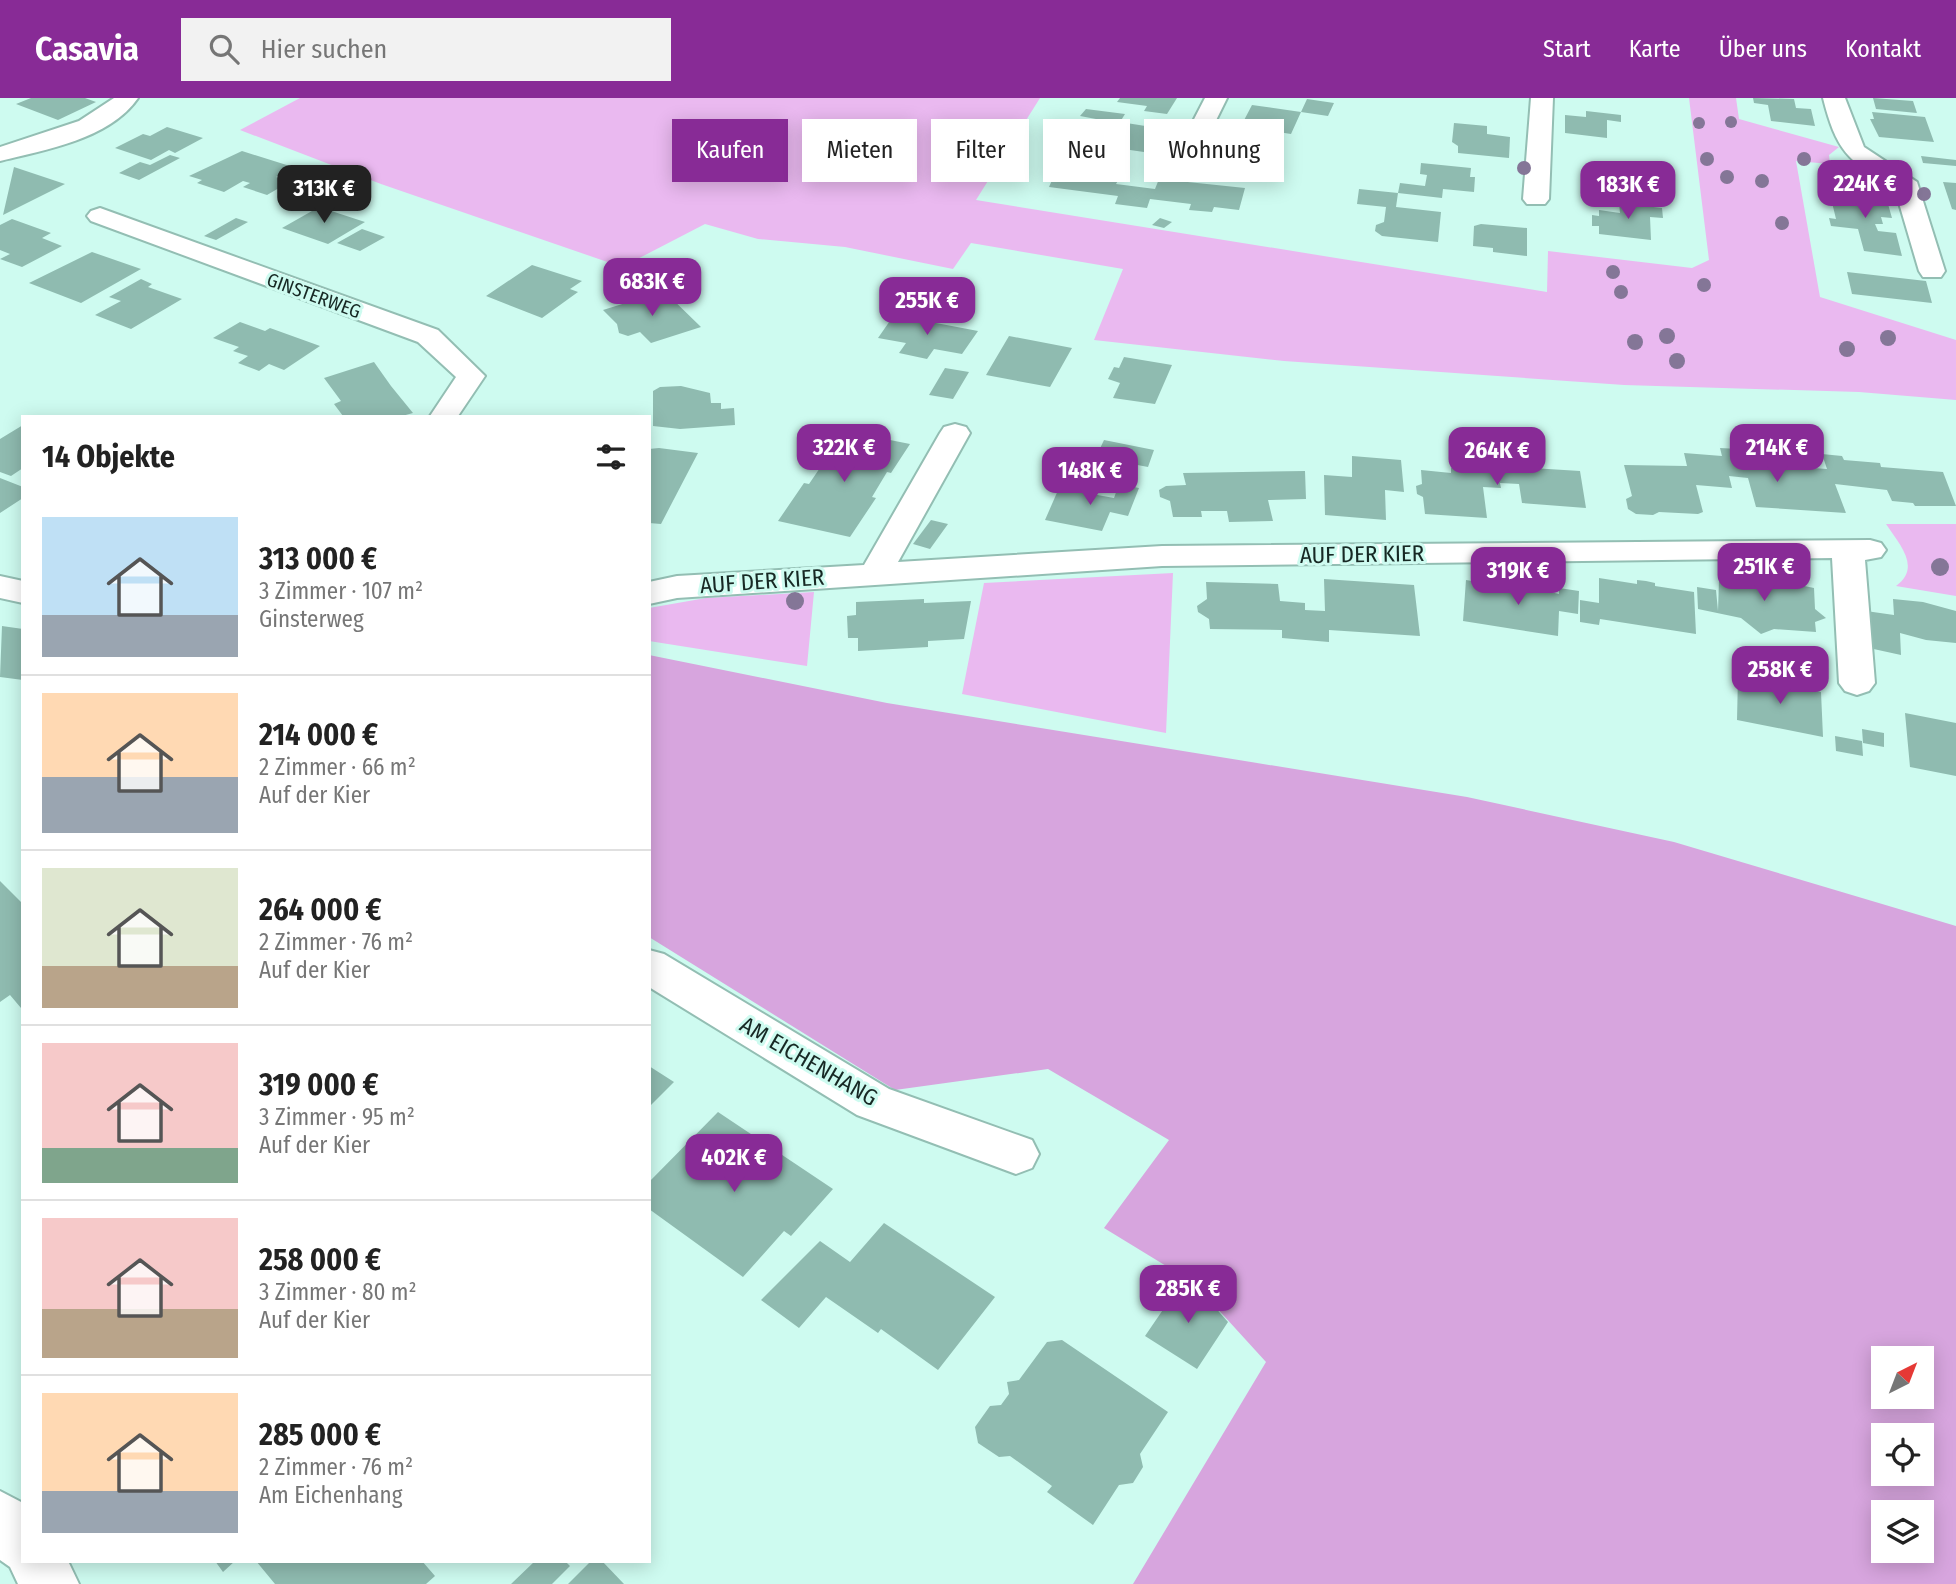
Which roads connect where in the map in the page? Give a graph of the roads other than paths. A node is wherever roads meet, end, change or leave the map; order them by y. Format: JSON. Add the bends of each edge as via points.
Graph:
{"nodes":[{"id":1,"x":127,"y":98,"type":"edge"},
{"id":2,"x":1216,"y":98,"type":"edge"},
{"id":3,"x":1542,"y":98,"type":"edge"},
{"id":4,"x":1834,"y":98,"type":"edge"},
{"id":5,"x":1206,"y":119,"type":"edge"},
{"id":6,"x":0,"y":154,"type":"edge"},
{"id":7,"x":1536,"y":200,"type":"dead end"},
{"id":8,"x":100,"y":216,"type":"dead end"},
{"id":9,"x":1932,"y":271,"type":"dead end"},
{"id":10,"x":445,"y":415,"type":"edge"},
{"id":11,"x":955,"y":433,"type":"dead end"},
{"id":12,"x":876,"y":572,"type":"junction"},
{"id":13,"x":0,"y":587,"type":"edge"},
{"id":14,"x":21,"y":592,"type":"edge"},
{"id":15,"x":651,"y":593,"type":"edge"},
{"id":16,"x":1857,"y":683,"type":"dead end"},
{"id":17,"x":651,"y":967,"type":"edge"},
{"id":18,"x":1016,"y":1154,"type":"dead end"},
{"id":19,"x":0,"y":1517,"type":"edge"},
{"id":20,"x":21,"y":1543,"type":"edge"},
{"id":21,"x":36,"y":1563,"type":"edge"},
{"id":22,"x":52,"y":1584,"type":"edge"}],
"edges":[{"from":1,"to":6,"type":"street","via":[[90,124]]},
{"from":2,"to":5,"type":"street"},
{"from":3,"to":7,"type":"street"},
{"from":4,"to":9,"type":"street","via":[[1846,144],[1866,163],[1906,182]]},
{"from":8,"to":10,"type":"street","name":"GINSTERWEG","via":[[428,336],[471,376]]},
{"from":11,"to":12,"type":"street"},
{"from":12,"to":15,"type":"street","name":"AUF DER KIER"},
{"from":12,"to":16,"type":"street","name":"AUF DER KIER","via":[[1162,556],[1859,549]]},
{"from":13,"to":14,"type":"street"},
{"from":17,"to":18,"type":"street","name":"AM EICHENHANG","via":[[873,1102]]},
{"from":19,"to":20,"type":"street"},
{"from":21,"to":22,"type":"street"}]}
